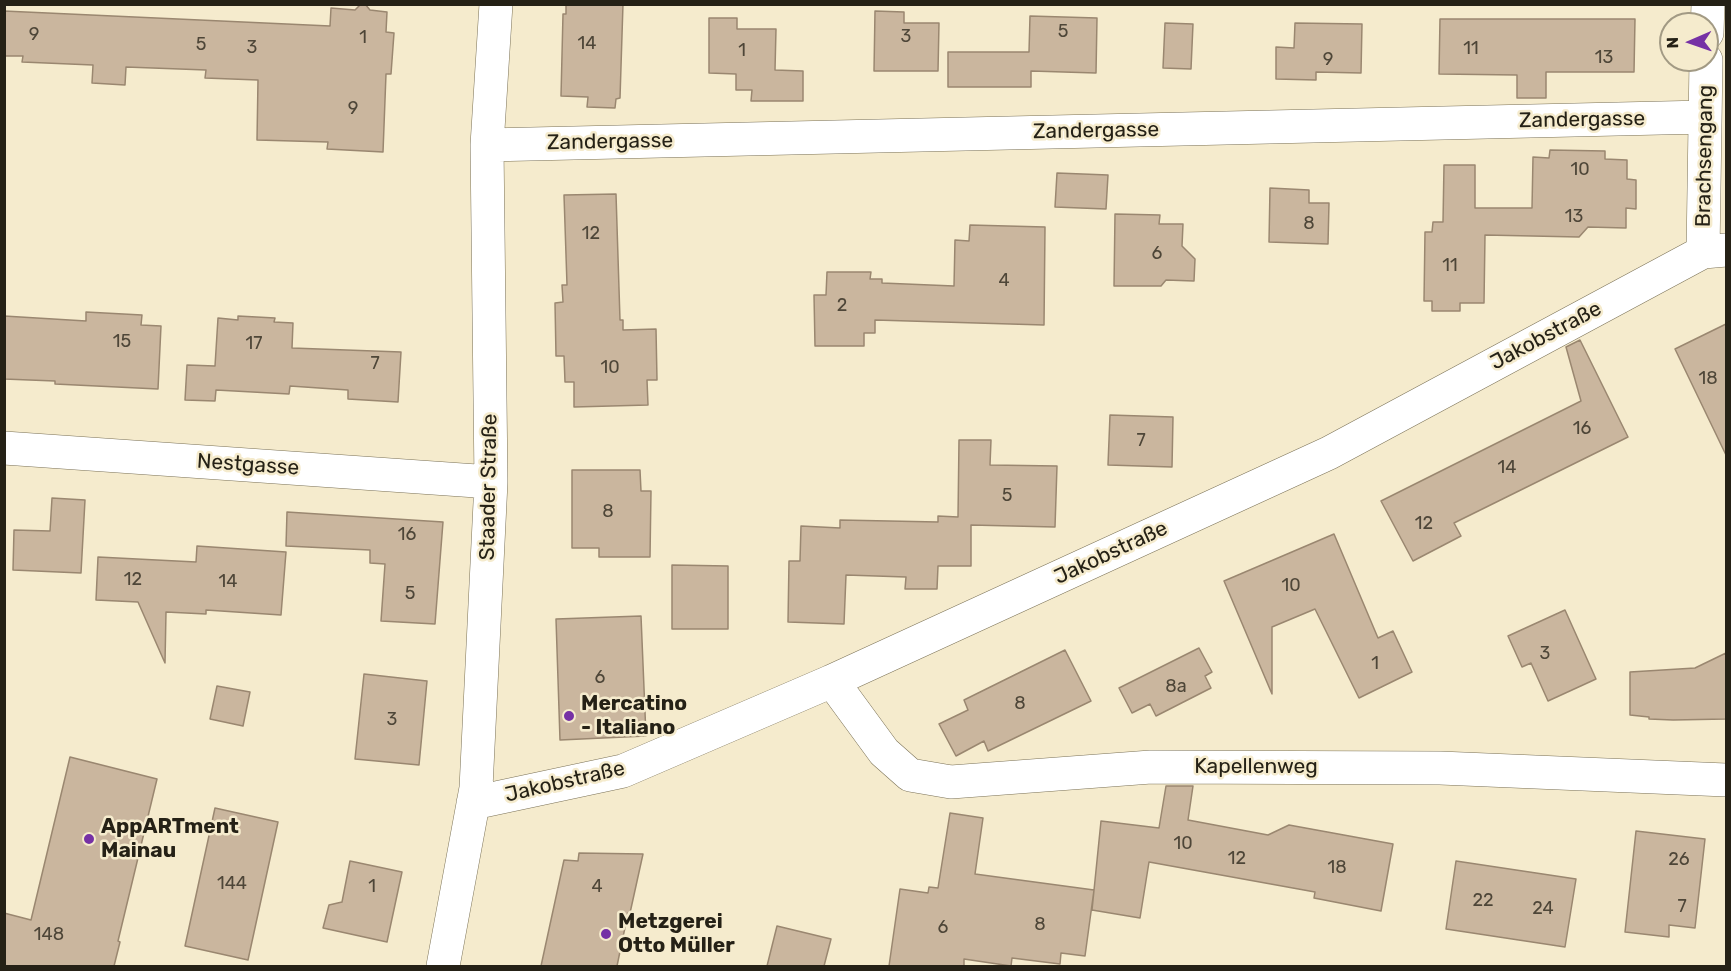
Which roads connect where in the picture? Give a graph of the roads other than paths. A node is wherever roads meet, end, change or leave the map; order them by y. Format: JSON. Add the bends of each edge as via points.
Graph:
{"nodes":[{"id":1,"x":496,"y":4,"type":"edge"},
{"id":2,"x":1706,"y":72,"type":"edge"},
{"id":3,"x":1705,"y":117,"type":"junction"},
{"id":4,"x":487,"y":145,"type":"junction"},
{"id":5,"x":1715,"y":251,"type":"edge"},
{"id":6,"x":4,"y":448,"type":"edge"},
{"id":7,"x":491,"y":482,"type":"junction"},
{"id":8,"x":831,"y":681,"type":"junction"},
{"id":9,"x":1726,"y":780,"type":"edge"},
{"id":10,"x":473,"y":803,"type":"junction"},
{"id":11,"x":443,"y":966,"type":"edge"}],
"edges":[{"from":1,"to":4,"type":"street","name":"Staader Straße"},
{"from":2,"to":3,"type":"street","name":"Brachsengang"},
{"from":3,"to":4,"type":"street","name":"Zandergasse"},
{"from":3,"to":5,"type":"street","name":"Brachsengang"},
{"from":4,"to":7,"type":"street","name":"Staader Straße"},
{"from":5,"to":8,"type":"street","name":"Jakobstraße","via":[[1329,453]]},
{"from":6,"to":7,"type":"street","name":"Nestgasse"},
{"from":7,"to":10,"type":"street","name":"Staader Straße"},
{"from":8,"to":9,"type":"street","name":"Kapellenweg","via":[[884,752],[909,775],[951,782],[1151,766],[1440,768]]},
{"from":8,"to":10,"type":"street","name":"Jakobstraße","via":[[623,771]]},
{"from":10,"to":11,"type":"street","name":"Staader Straße"}]}
